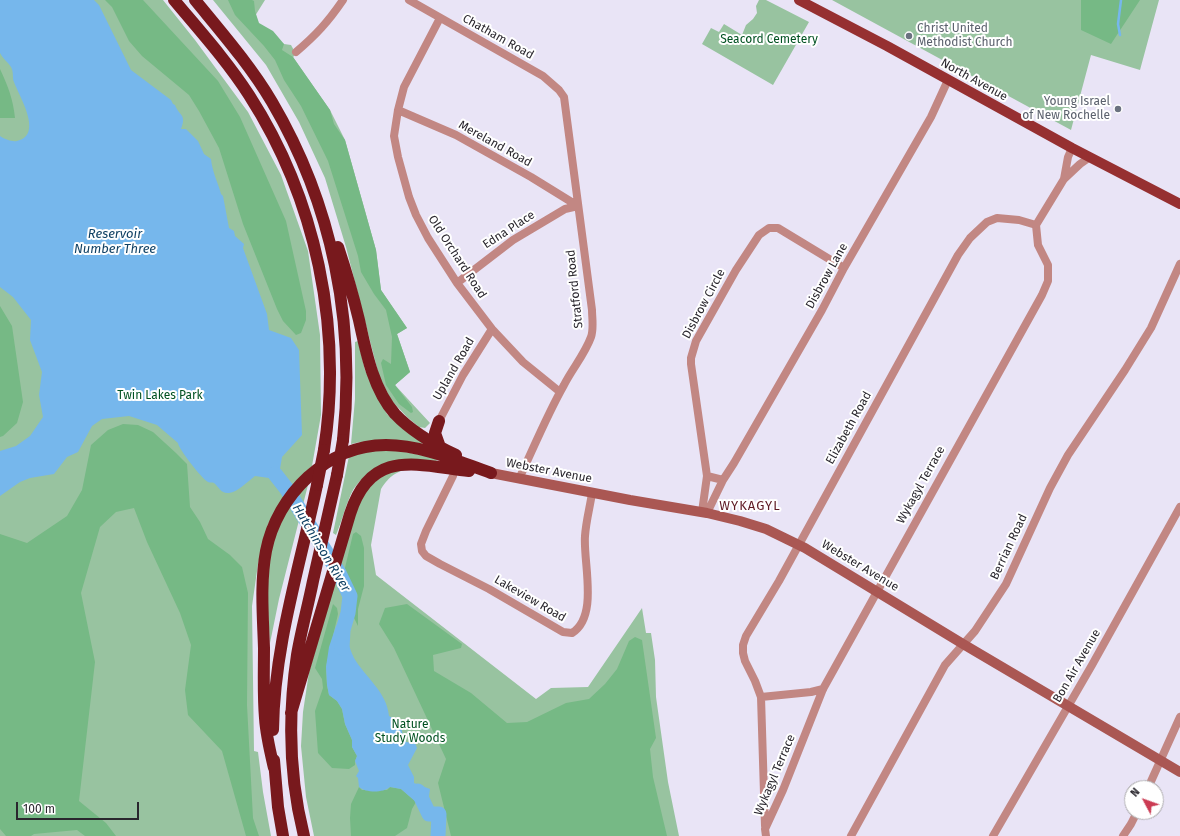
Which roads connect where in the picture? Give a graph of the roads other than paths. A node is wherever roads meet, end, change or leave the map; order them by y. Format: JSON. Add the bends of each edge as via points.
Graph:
{"nodes":[{"id":1,"x":174,"y":0,"type":"edge"},
{"id":2,"x":195,"y":0,"type":"edge"},
{"id":3,"x":343,"y":0,"type":"edge"},
{"id":4,"x":409,"y":0,"type":"edge"},
{"id":5,"x":799,"y":0,"type":"edge"},
{"id":6,"x":440,"y":18,"type":"junction"},
{"id":7,"x":296,"y":52,"type":"dead end"},
{"id":8,"x":948,"y":80,"type":"junction"},
{"id":9,"x":553,"y":85,"type":"joint"},
{"id":10,"x":398,"y":110,"type":"junction"},
{"id":11,"x":1072,"y":148,"type":"junction"},
{"id":12,"x":1090,"y":157,"type":"junction"},
{"id":13,"x":1064,"y":179,"type":"junction"},
{"id":14,"x":1180,"y":204,"type":"edge"},
{"id":15,"x":578,"y":206,"type":"junction"},
{"id":16,"x":322,"y":212,"type":"junction"},
{"id":17,"x":1036,"y":225,"type":"junction"},
{"id":18,"x":1180,"y":264,"type":"edge"},
{"id":19,"x":844,"y":268,"type":"junction"},
{"id":20,"x":457,"y":282,"type":"junction"},
{"id":21,"x":492,"y":329,"type":"junction"},
{"id":22,"x":560,"y":392,"type":"junction"},
{"id":23,"x":438,"y":421,"type":"joint"},
{"id":24,"x":440,"y":446,"type":"junction"},
{"id":25,"x":491,"y":473,"type":"junction"},
{"id":26,"x":453,"y":476,"type":"dead end"},
{"id":27,"x":707,"y":476,"type":"junction"},
{"id":28,"x":519,"y":479,"type":"junction"},
{"id":29,"x":723,"y":480,"type":"junction"},
{"id":30,"x":592,"y":493,"type":"junction"},
{"id":31,"x":1180,"y":507,"type":"edge"},
{"id":32,"x":704,"y":512,"type":"junction"},
{"id":33,"x":798,"y":545,"type":"junction"},
{"id":34,"x":876,"y":592,"type":"junction"},
{"id":35,"x":963,"y":644,"type":"junction"},
{"id":36,"x":823,"y":689,"type":"junction"},
{"id":37,"x":761,"y":697,"type":"junction"},
{"id":38,"x":1068,"y":706,"type":"junction"},
{"id":39,"x":291,"y":713,"type":"junction"},
{"id":40,"x":1180,"y":717,"type":"edge"},
{"id":41,"x":1161,"y":760,"type":"junction"},
{"id":42,"x":274,"y":768,"type":"junction"},
{"id":43,"x":1180,"y":772,"type":"edge"},
{"id":44,"x":1152,"y":780,"type":"edge"},
{"id":45,"x":1133,"y":820,"type":"edge"},
{"id":46,"x":766,"y":832,"type":"edge"},
{"id":47,"x":283,"y":836,"type":"edge"},
{"id":48,"x":304,"y":836,"type":"edge"},
{"id":49,"x":851,"y":836,"type":"edge"},
{"id":50,"x":993,"y":836,"type":"edge"},
{"id":51,"x":1123,"y":836,"type":"edge"}],
"edges":[{"from":1,"to":42,"type":"highway","bridge":true,"via":[[224,60],[254,104],[285,163],[306,218],[321,276],[329,335],[330,395],[324,450],[278,663],[273,714]]},
{"from":2,"to":16,"type":"highway","via":[[242,58],[272,103],[301,159]]},
{"from":3,"to":7,"type":"street","via":[[328,22]]},
{"from":4,"to":6,"type":"street","name":"Chatham Road"},
{"from":5,"to":8,"type":"main road","name":"North Avenue"},
{"from":6,"to":9,"type":"street","name":"Chatham Road","via":[[543,76]]},
{"from":6,"to":10,"type":"street","name":"Old Orchard Road","via":[[404,87]]},
{"from":8,"to":11,"type":"main road","name":"North Avenue"},
{"from":8,"to":19,"type":"street","name":"Disbrow Lane","via":[[931,117]]},
{"from":9,"to":15,"type":"street","name":"Stratford Road","via":[[564,97]]},
{"from":10,"to":15,"type":"street","name":"Mereland Road","via":[[456,135]]},
{"from":10,"to":20,"type":"street","name":"Old Orchard Road","via":[[394,136],[409,196],[428,238]]},
{"from":11,"to":12,"type":"main road","name":"North Avenue"},
{"from":11,"to":13,"type":"street"},
{"from":12,"to":13,"type":"street"},
{"from":12,"to":14,"type":"main road","name":"North Avenue"},
{"from":13,"to":17,"type":"street"},
{"from":15,"to":20,"type":"street","name":"Edna Place","via":[[565,209],[513,240]]},
{"from":15,"to":22,"type":"street","name":"Stratford Road","via":[[592,310],[592,329],[586,348]]},
{"from":16,"to":24,"type":"highway","via":[[347,273],[372,372],[381,392],[402,420]]},
{"from":16,"to":39,"type":"highway","bridge":true,"via":[[336,268],[344,327],[346,387],[342,440],[297,654]]},
{"from":17,"to":33,"type":"street","name":"Elizabeth Road","via":[[997,218],[987,222],[970,238],[954,262]]},
{"from":17,"to":34,"type":"street","name":"Wykagyl Terrace","via":[[1038,245],[1048,265],[1048,281]]},
{"from":18,"to":35,"type":"street","name":"Berrian Road","via":[[1152,328],[1068,455],[1050,488],[1006,584]]},
{"from":19,"to":27,"type":"street","name":"Disbrow Circle","via":[[778,228],[769,228],[759,235],[696,341],[691,358]]},
{"from":19,"to":29,"type":"street","name":"Disbrow Lane"},
{"from":20,"to":21,"type":"street","name":"Old Orchard Road"},
{"from":21,"to":22,"type":"street","name":"Old Orchard Road","via":[[523,362]]},
{"from":21,"to":23,"type":"street","name":"Upland Road"},
{"from":22,"to":28,"type":"street","name":"Stratford Road"},
{"from":23,"to":24,"type":"highway","via":[[435,433]]},
{"from":24,"to":25,"type":"highway"},
{"from":25,"to":28,"type":"street","name":"Webster Avenue"},
{"from":25,"to":39,"type":"highway","via":[[411,464],[398,465],[381,471],[365,483],[350,514]]},
{"from":25,"to":42,"type":"highway","via":[[416,448],[375,446],[352,451],[330,460],[307,478],[291,496],[278,518],[268,544],[263,576],[265,717]]},
{"from":26,"to":30,"type":"street","name":"Lakeview Road","via":[[426,531],[421,544],[422,551],[426,556],[490,589],[563,632],[572,633],[582,624],[584,618],[587,601],[585,537]]},
{"from":27,"to":29,"type":"street"},
{"from":27,"to":32,"type":"street","name":"Disbrow Circle"},
{"from":28,"to":30,"type":"street","name":"Webster Avenue"},
{"from":29,"to":32,"type":"street","name":"Disbrow Lane"},
{"from":30,"to":32,"type":"street","name":"Webster Avenue"},
{"from":31,"to":38,"type":"street","name":"Bon Air Avenue"},
{"from":32,"to":33,"type":"street","name":"Webster Avenue","via":[[766,530]]},
{"from":33,"to":34,"type":"street","name":"Webster Avenue"},
{"from":33,"to":37,"type":"street","name":"Elizabeth Road","via":[[743,645],[745,661]]},
{"from":34,"to":35,"type":"street","name":"Webster Avenue"},
{"from":34,"to":36,"type":"street","name":"Wykagyl Terrace"},
{"from":35,"to":38,"type":"street","name":"Webster Avenue"},
{"from":35,"to":49,"type":"street","name":"Berrian Road","via":[[945,665]]},
{"from":36,"to":37,"type":"street"},
{"from":36,"to":46,"type":"street","name":"Wykagyl Terrace"},
{"from":37,"to":46,"type":"street","name":"Elizabeth Road"},
{"from":38,"to":41,"type":"street","name":"Webster Avenue"},
{"from":38,"to":50,"type":"street","name":"Bon Air Avenue"},
{"from":39,"to":48,"type":"highway","via":[[296,798]]},
{"from":40,"to":41,"type":"street"},
{"from":41,"to":43,"type":"street","name":"Webster Avenue"},
{"from":41,"to":44,"type":"street"},
{"from":42,"to":47,"type":"highway"},
{"from":45,"to":51,"type":"street"}]}
